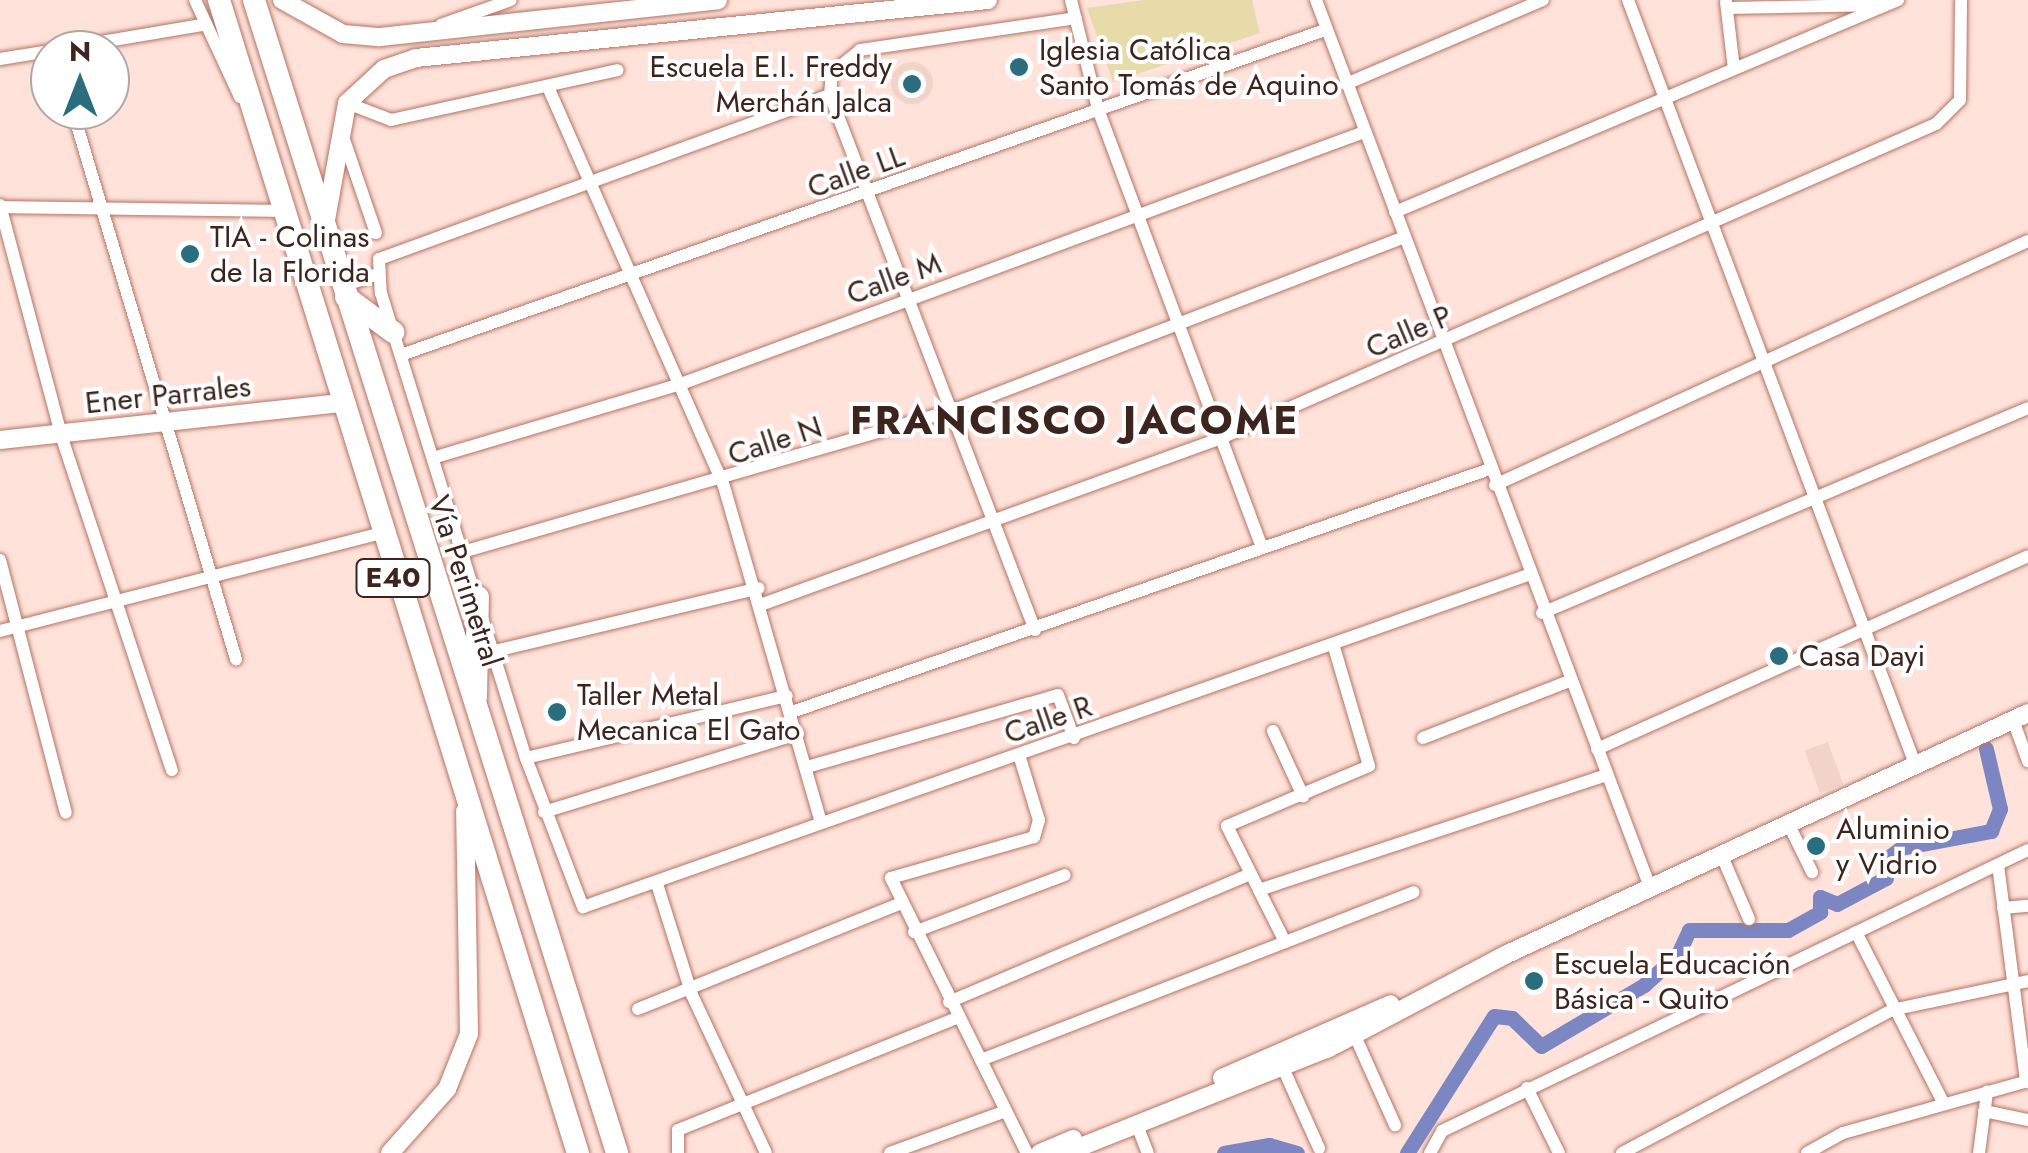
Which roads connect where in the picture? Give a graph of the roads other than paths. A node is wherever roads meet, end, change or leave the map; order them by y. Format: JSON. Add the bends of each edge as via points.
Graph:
{"nodes":[{"id":1,"x":195,"y":0,"type":"edge"},
{"id":2,"x":219,"y":0,"type":"edge"},
{"id":3,"x":254,"y":0,"type":"edge"},
{"id":4,"x":268,"y":0,"type":"edge"},
{"id":5,"x":282,"y":0,"type":"edge"},
{"id":6,"x":511,"y":0,"type":"edge"},
{"id":7,"x":715,"y":0,"type":"edge"},
{"id":8,"x":984,"y":0,"type":"edge"},
{"id":9,"x":1071,"y":0,"type":"edge"},
{"id":10,"x":1316,"y":0,"type":"edge"},
{"id":11,"x":1543,"y":0,"type":"edge"},
{"id":12,"x":1628,"y":0,"type":"edge"},
{"id":13,"x":1961,"y":0,"type":"edge"},
{"id":14,"x":1896,"y":2,"type":"edge"},
{"id":15,"x":1726,"y":4,"type":"edge"},
{"id":16,"x":625,"y":5,"type":"edge"},
{"id":17,"x":1076,"y":18,"type":"junction"},
{"id":18,"x":202,"y":25,"type":"junction"},
{"id":19,"x":261,"y":25,"type":"junction"},
{"id":20,"x":1325,"y":30,"type":"junction"},
{"id":21,"x":415,"y":35,"type":"junction"},
{"id":22,"x":130,"y":37,"type":"edge"},
{"id":23,"x":30,"y":54,"type":"edge"},
{"id":24,"x":0,"y":60,"type":"edge"},
{"id":25,"x":1734,"y":69,"type":"junction"},
{"id":26,"x":618,"y":70,"type":"dead end"},
{"id":27,"x":1346,"y":84,"type":"junction"},
{"id":28,"x":548,"y":87,"type":"junction"},
{"id":29,"x":830,"y":95,"type":"junction"},
{"id":30,"x":1661,"y":95,"type":"junction"},
{"id":31,"x":347,"y":103,"type":"junction"},
{"id":32,"x":1098,"y":109,"type":"junction"},
{"id":33,"x":338,"y":126,"type":"junction"},
{"id":34,"x":78,"y":130,"type":"edge"},
{"id":35,"x":257,"y":130,"type":"junction"},
{"id":36,"x":1364,"y":132,"type":"junction"},
{"id":37,"x":589,"y":183,"type":"junction"},
{"id":38,"x":872,"y":192,"type":"junction"},
{"id":39,"x":100,"y":203,"type":"junction"},
{"id":40,"x":0,"y":206,"type":"edge"},
{"id":41,"x":283,"y":211,"type":"junction"},
{"id":42,"x":1395,"y":212,"type":"junction"},
{"id":43,"x":1137,"y":214,"type":"junction"},
{"id":44,"x":1710,"y":226,"type":"junction"},
{"id":45,"x":325,"y":230,"type":"junction"},
{"id":46,"x":376,"y":233,"type":"dead end"},
{"id":47,"x":1403,"y":238,"type":"junction"},
{"id":48,"x":2028,"y":240,"type":"edge"},
{"id":49,"x":378,"y":274,"type":"junction"},
{"id":50,"x":632,"y":280,"type":"junction"},
{"id":51,"x":344,"y":291,"type":"junction"},
{"id":52,"x":912,"y":299,"type":"junction"},
{"id":53,"x":1175,"y":324,"type":"junction"},
{"id":54,"x":393,"y":332,"type":"junction"},
{"id":55,"x":1442,"y":346,"type":"junction"},
{"id":56,"x":401,"y":355,"type":"junction"},
{"id":57,"x":1762,"y":364,"type":"junction"},
{"id":58,"x":678,"y":385,"type":"junction"},
{"id":59,"x":343,"y":404,"type":"junction"},
{"id":60,"x":2028,"y":408,"type":"edge"},
{"id":61,"x":954,"y":410,"type":"junction"},
{"id":62,"x":168,"y":424,"type":"junction"},
{"id":63,"x":61,"y":435,"type":"junction"},
{"id":64,"x":1218,"y":439,"type":"junction"},
{"id":65,"x":0,"y":440,"type":"edge"},
{"id":66,"x":436,"y":457,"type":"junction"},
{"id":67,"x":1488,"y":470,"type":"junction"},
{"id":68,"x":723,"y":483,"type":"junction"},
{"id":69,"x":1496,"y":485,"type":"junction"},
{"id":70,"x":1812,"y":494,"type":"junction"},
{"id":71,"x":994,"y":518,"type":"junction"},
{"id":72,"x":378,"y":534,"type":"junction"},
{"id":73,"x":1261,"y":545,"type":"junction"},
{"id":74,"x":466,"y":552,"type":"junction"},
{"id":75,"x":2028,"y":556,"type":"edge"},
{"id":76,"x":0,"y":560,"type":"edge"},
{"id":77,"x":1528,"y":575,"type":"junction"},
{"id":78,"x":210,"y":581,"type":"junction"},
{"id":79,"x":759,"y":588,"type":"junction"},
{"id":80,"x":478,"y":596,"type":"junction"},
{"id":81,"x":763,"y":604,"type":"junction"},
{"id":82,"x":117,"y":606,"type":"junction"},
{"id":83,"x":1542,"y":614,"type":"junction"},
{"id":84,"x":18,"y":628,"type":"junction"},
{"id":85,"x":1035,"y":630,"type":"junction"},
{"id":86,"x":0,"y":631,"type":"edge"},
{"id":87,"x":1864,"y":631,"type":"junction"},
{"id":88,"x":1334,"y":647,"type":"junction"},
{"id":89,"x":495,"y":651,"type":"junction"},
{"id":90,"x":236,"y":660,"type":"dead end"},
{"id":91,"x":1570,"y":681,"type":"junction"},
{"id":92,"x":788,"y":696,"type":"junction"},
{"id":93,"x":475,"y":710,"type":"junction"},
{"id":94,"x":792,"y":712,"type":"junction"},
{"id":95,"x":2020,"y":716,"type":"edge"},
{"id":96,"x":1273,"y":731,"type":"dead end"},
{"id":97,"x":798,"y":734,"type":"junction"},
{"id":98,"x":1074,"y":738,"type":"junction"},
{"id":99,"x":1423,"y":738,"type":"dead end"},
{"id":100,"x":1597,"y":749,"type":"junction"},
{"id":101,"x":526,"y":758,"type":"junction"},
{"id":102,"x":1020,"y":758,"type":"junction"},
{"id":103,"x":2028,"y":762,"type":"edge"},
{"id":104,"x":1915,"y":764,"type":"junction"},
{"id":105,"x":807,"y":767,"type":"junction"},
{"id":106,"x":172,"y":770,"type":"dead end"},
{"id":107,"x":1607,"y":775,"type":"junction"},
{"id":108,"x":465,"y":795,"type":"junction"},
{"id":109,"x":1303,"y":796,"type":"junction"},
{"id":110,"x":544,"y":812,"type":"junction"},
{"id":111,"x":66,"y":813,"type":"dead end"},
{"id":112,"x":820,"y":820,"type":"junction"},
{"id":113,"x":1788,"y":823,"type":"junction"},
{"id":114,"x":2028,"y":850,"type":"edge"},
{"id":115,"x":1721,"y":854,"type":"junction"},
{"id":116,"x":1998,"y":864,"type":"junction"},
{"id":117,"x":1812,"y":872,"type":"dead end"},
{"id":118,"x":1251,"y":874,"type":"junction"},
{"id":119,"x":1066,"y":875,"type":"dead end"},
{"id":120,"x":657,"y":884,"type":"junction"},
{"id":121,"x":1650,"y":887,"type":"junction"},
{"id":122,"x":1259,"y":890,"type":"junction"},
{"id":123,"x":1414,"y":892,"type":"dead end"},
{"id":124,"x":900,"y":904,"type":"junction"},
{"id":125,"x":2028,"y":906,"type":"edge"},
{"id":126,"x":2003,"y":908,"type":"junction"},
{"id":127,"x":1749,"y":919,"type":"dead end"},
{"id":128,"x":914,"y":932,"type":"junction"},
{"id":129,"x":1856,"y":932,"type":"junction"},
{"id":130,"x":1286,"y":942,"type":"junction"},
{"id":131,"x":1506,"y":955,"type":"junction"},
{"id":132,"x":2028,"y":981,"type":"edge"},
{"id":133,"x":2013,"y":983,"type":"junction"},
{"id":134,"x":692,"y":995,"type":"junction"},
{"id":135,"x":949,"y":1002,"type":"junction"},
{"id":136,"x":638,"y":1009,"type":"dead end"},
{"id":137,"x":1892,"y":1010,"type":"junction"},
{"id":138,"x":957,"y":1018,"type":"junction"},
{"id":139,"x":1355,"y":1036,"type":"junction"},
{"id":140,"x":981,"y":1060,"type":"junction"},
{"id":141,"x":1283,"y":1068,"type":"junction"},
{"id":142,"x":2027,"y":1081,"type":"edge"},
{"id":143,"x":1527,"y":1088,"type":"junction"},
{"id":144,"x":1210,"y":1089,"type":"junction"},
{"id":145,"x":1986,"y":1092,"type":"junction"},
{"id":146,"x":746,"y":1102,"type":"junction"},
{"id":147,"x":1944,"y":1104,"type":"junction"},
{"id":148,"x":1984,"y":1111,"type":"junction"},
{"id":149,"x":1006,"y":1112,"type":"junction"},
{"id":150,"x":2028,"y":1120,"type":"edge"},
{"id":151,"x":1394,"y":1124,"type":"dead end"},
{"id":152,"x":1137,"y":1125,"type":"junction"},
{"id":153,"x":1319,"y":1148,"type":"dead end"},
{"id":154,"x":1069,"y":1152,"type":"edge"},
{"id":155,"x":390,"y":1153,"type":"edge"},
{"id":156,"x":578,"y":1153,"type":"edge"},
{"id":157,"x":617,"y":1153,"type":"edge"},
{"id":158,"x":678,"y":1153,"type":"edge"},
{"id":159,"x":766,"y":1153,"type":"edge"},
{"id":160,"x":890,"y":1153,"type":"edge"},
{"id":161,"x":1027,"y":1153,"type":"edge"},
{"id":162,"x":1040,"y":1153,"type":"edge"},
{"id":163,"x":1148,"y":1153,"type":"edge"},
{"id":164,"x":1430,"y":1153,"type":"edge"},
{"id":165,"x":1560,"y":1153,"type":"edge"},
{"id":166,"x":1622,"y":1153,"type":"edge"},
{"id":167,"x":1807,"y":1153,"type":"edge"},
{"id":168,"x":1980,"y":1153,"type":"edge"}],
"edges":[{"from":1,"to":18,"type":"street"},
{"from":2,"to":35,"type":"highway","number":"E40"},
{"from":3,"to":19,"type":"highway","name":"Vía Perimetral","number":"E40"},
{"from":4,"to":19,"type":"street"},
{"from":5,"to":21,"type":"street","via":[[343,34]]},
{"from":6,"to":21,"type":"street"},
{"from":7,"to":16,"type":"street"},
{"from":8,"to":31,"type":"street","via":[[416,58],[384,70]]},
{"from":9,"to":17,"type":"street"},
{"from":10,"to":20,"type":"street"},
{"from":11,"to":27,"type":"street"},
{"from":12,"to":30,"type":"street"},
{"from":13,"to":44,"type":"street","name":"Calle P","via":[[1954,115]]},
{"from":14,"to":15,"type":"street"},
{"from":14,"to":25,"type":"street"},
{"from":15,"to":25,"type":"street"},
{"from":16,"to":21,"type":"street"},
{"from":17,"to":29,"type":"street","via":[[860,50],[842,58]]},
{"from":17,"to":32,"type":"street"},
{"from":18,"to":22,"type":"street"},
{"from":18,"to":35,"type":"street"},
{"from":19,"to":45,"type":"highway","name":"Vía Perimetral","number":"E40"},
{"from":20,"to":27,"type":"street"},
{"from":20,"to":32,"type":"street","name":"Calle LL"},
{"from":23,"to":24,"type":"street"},
{"from":25,"to":30,"type":"street"},
{"from":26,"to":28,"type":"street"},
{"from":27,"to":36,"type":"street"},
{"from":28,"to":31,"type":"street","via":[[391,120]]},
{"from":28,"to":37,"type":"street"},
{"from":29,"to":37,"type":"street"},
{"from":29,"to":38,"type":"street"},
{"from":30,"to":42,"type":"street"},
{"from":30,"to":44,"type":"street"},
{"from":31,"to":33,"type":"street"},
{"from":32,"to":38,"type":"street","name":"Calle LL"},
{"from":32,"to":43,"type":"street"},
{"from":33,"to":45,"type":"street"},
{"from":33,"to":46,"type":"street"},
{"from":34,"to":39,"type":"street"},
{"from":35,"to":41,"type":"highway","number":"E40"},
{"from":36,"to":42,"type":"street"},
{"from":36,"to":43,"type":"street","name":"Calle M"},
{"from":37,"to":49,"type":"street","via":[[385,253]]},
{"from":37,"to":50,"type":"street"},
{"from":38,"to":50,"type":"street","name":"Calle LL"},
{"from":38,"to":52,"type":"street"},
{"from":39,"to":40,"type":"street"},
{"from":39,"to":41,"type":"street"},
{"from":39,"to":62,"type":"street"},
{"from":40,"to":63,"type":"street"},
{"from":41,"to":59,"type":"highway","number":"E40"},
{"from":42,"to":47,"type":"street"},
{"from":43,"to":52,"type":"street","name":"Calle M"},
{"from":43,"to":53,"type":"street"},
{"from":44,"to":55,"type":"street","name":"Calle P"},
{"from":44,"to":57,"type":"street"},
{"from":45,"to":51,"type":"highway","name":"Vía Perimetral","number":"E40"},
{"from":47,"to":53,"type":"street","name":"Calle N"},
{"from":47,"to":55,"type":"street"},
{"from":48,"to":57,"type":"street"},
{"from":49,"to":51,"type":"street"},
{"from":49,"to":54,"type":"street"},
{"from":50,"to":56,"type":"street","name":"Calle LL"},
{"from":50,"to":58,"type":"street"},
{"from":51,"to":54,"type":"highway"},
{"from":51,"to":93,"type":"highway","name":"Vía Perimetral","number":"E40"},
{"from":52,"to":58,"type":"street","name":"Calle M"},
{"from":52,"to":61,"type":"street"},
{"from":53,"to":61,"type":"street","name":"Calle N"},
{"from":53,"to":64,"type":"street"},
{"from":54,"to":56,"type":"street"},
{"from":55,"to":64,"type":"street","name":"Calle P"},
{"from":55,"to":67,"type":"street"},
{"from":56,"to":66,"type":"street"},
{"from":57,"to":69,"type":"street"},
{"from":57,"to":70,"type":"street"},
{"from":58,"to":66,"type":"street","name":"Calle M"},
{"from":58,"to":68,"type":"street"},
{"from":59,"to":62,"type":"street","name":"Ener Parrales"},
{"from":59,"to":72,"type":"highway","number":"E40"},
{"from":60,"to":70,"type":"street"},
{"from":61,"to":68,"type":"street","name":"Calle N"},
{"from":61,"to":71,"type":"street"},
{"from":62,"to":63,"type":"street","name":"Ener Parrales"},
{"from":62,"to":78,"type":"street"},
{"from":63,"to":65,"type":"street","name":"Ener Parrales"},
{"from":63,"to":82,"type":"street"},
{"from":64,"to":71,"type":"street","name":"Calle P"},
{"from":64,"to":73,"type":"street"},
{"from":66,"to":74,"type":"street"},
{"from":67,"to":69,"type":"street"},
{"from":67,"to":73,"type":"street"},
{"from":68,"to":74,"type":"street","name":"Calle N"},
{"from":68,"to":79,"type":"street"},
{"from":69,"to":77,"type":"street"},
{"from":70,"to":83,"type":"street"},
{"from":70,"to":87,"type":"street"},
{"from":71,"to":81,"type":"street","name":"Calle P"},
{"from":71,"to":85,"type":"street"},
{"from":72,"to":78,"type":"street"},
{"from":72,"to":108,"type":"highway","number":"E40"},
{"from":73,"to":85,"type":"street"},
{"from":74,"to":80,"type":"street"},
{"from":75,"to":87,"type":"street"},
{"from":76,"to":84,"type":"street"},
{"from":77,"to":83,"type":"street"},
{"from":77,"to":88,"type":"street","name":"Calle R"},
{"from":78,"to":82,"type":"street"},
{"from":78,"to":90,"type":"street"},
{"from":79,"to":81,"type":"street"},
{"from":79,"to":89,"type":"street"},
{"from":80,"to":89,"type":"street"},
{"from":80,"to":93,"type":"highway"},
{"from":81,"to":92,"type":"street"},
{"from":82,"to":84,"type":"street"},
{"from":82,"to":106,"type":"street"},
{"from":83,"to":91,"type":"street"},
{"from":84,"to":86,"type":"street"},
{"from":84,"to":111,"type":"street"},
{"from":85,"to":94,"type":"street"},
{"from":87,"to":100,"type":"street"},
{"from":87,"to":104,"type":"street"},
{"from":88,"to":98,"type":"street","name":"Calle R"},
{"from":88,"to":109,"type":"street","via":[[1369,766]]},
{"from":89,"to":101,"type":"street"},
{"from":91,"to":99,"type":"street"},
{"from":91,"to":100,"type":"street"},
{"from":92,"to":94,"type":"street"},
{"from":92,"to":101,"type":"street"},
{"from":93,"to":157,"type":"highway","name":"Vía Perimetral","number":"E40"},
{"from":94,"to":97,"type":"street"},
{"from":95,"to":103,"type":"street"},
{"from":95,"to":104,"type":"street"},
{"from":96,"to":109,"type":"street"},
{"from":97,"to":105,"type":"street"},
{"from":97,"to":110,"type":"street"},
{"from":98,"to":102,"type":"street","name":"Calle R"},
{"from":98,"to":105,"type":"street","via":[[1058,695]]},
{"from":100,"to":107,"type":"street"},
{"from":101,"to":110,"type":"street"},
{"from":102,"to":112,"type":"street","name":"Calle R"},
{"from":102,"to":124,"type":"street","via":[[1039,820],[1034,836],[898,872],[892,878]]},
{"from":104,"to":113,"type":"street"},
{"from":105,"to":112,"type":"street"},
{"from":107,"to":121,"type":"street"},
{"from":107,"to":122,"type":"street"},
{"from":108,"to":155,"type":"street","via":[[474,975],[460,1062],[431,1114]]},
{"from":108,"to":156,"type":"highway","number":"E40"},
{"from":109,"to":118,"type":"street","via":[[1228,826]]},
{"from":110,"to":120,"type":"street","name":"Calle R","via":[[583,907]]},
{"from":112,"to":120,"type":"street","name":"Calle R"},
{"from":113,"to":115,"type":"street"},
{"from":113,"to":117,"type":"street"},
{"from":114,"to":116,"type":"street"},
{"from":115,"to":121,"type":"street"},
{"from":115,"to":127,"type":"street"},
{"from":116,"to":126,"type":"street"},
{"from":116,"to":129,"type":"street"},
{"from":118,"to":122,"type":"street"},
{"from":118,"to":135,"type":"street"},
{"from":119,"to":128,"type":"street"},
{"from":120,"to":134,"type":"street"},
{"from":121,"to":131,"type":"street"},
{"from":122,"to":130,"type":"street"},
{"from":123,"to":130,"type":"street"},
{"from":124,"to":128,"type":"street"},
{"from":124,"to":134,"type":"street"},
{"from":125,"to":126,"type":"street"},
{"from":126,"to":133,"type":"street"},
{"from":128,"to":135,"type":"street"},
{"from":129,"to":137,"type":"street"},
{"from":129,"to":143,"type":"street"},
{"from":130,"to":140,"type":"street"},
{"from":131,"to":139,"type":"street"},
{"from":131,"to":144,"type":"street"},
{"from":132,"to":133,"type":"street"},
{"from":133,"to":137,"type":"street"},
{"from":133,"to":142,"type":"street"},
{"from":134,"to":136,"type":"street"},
{"from":134,"to":146,"type":"street"},
{"from":135,"to":138,"type":"street"},
{"from":137,"to":147,"type":"street"},
{"from":137,"to":166,"type":"street"},
{"from":138,"to":140,"type":"street"},
{"from":138,"to":146,"type":"street"},
{"from":139,"to":141,"type":"street"},
{"from":139,"to":151,"type":"street"},
{"from":140,"to":149,"type":"street"},
{"from":141,"to":144,"type":"street"},
{"from":141,"to":153,"type":"street"},
{"from":142,"to":145,"type":"street"},
{"from":143,"to":164,"type":"street","via":[[1442,1131]]},
{"from":143,"to":165,"type":"street"},
{"from":144,"to":152,"type":"street"},
{"from":144,"to":162,"type":"street"},
{"from":145,"to":147,"type":"street"},
{"from":145,"to":148,"type":"street"},
{"from":146,"to":158,"type":"street","via":[[675,1132]]},
{"from":146,"to":159,"type":"street"},
{"from":147,"to":167,"type":"street"},
{"from":148,"to":150,"type":"street"},
{"from":148,"to":168,"type":"street"},
{"from":149,"to":160,"type":"street"},
{"from":149,"to":161,"type":"street"},
{"from":152,"to":154,"type":"street"},
{"from":152,"to":163,"type":"street"}]}
